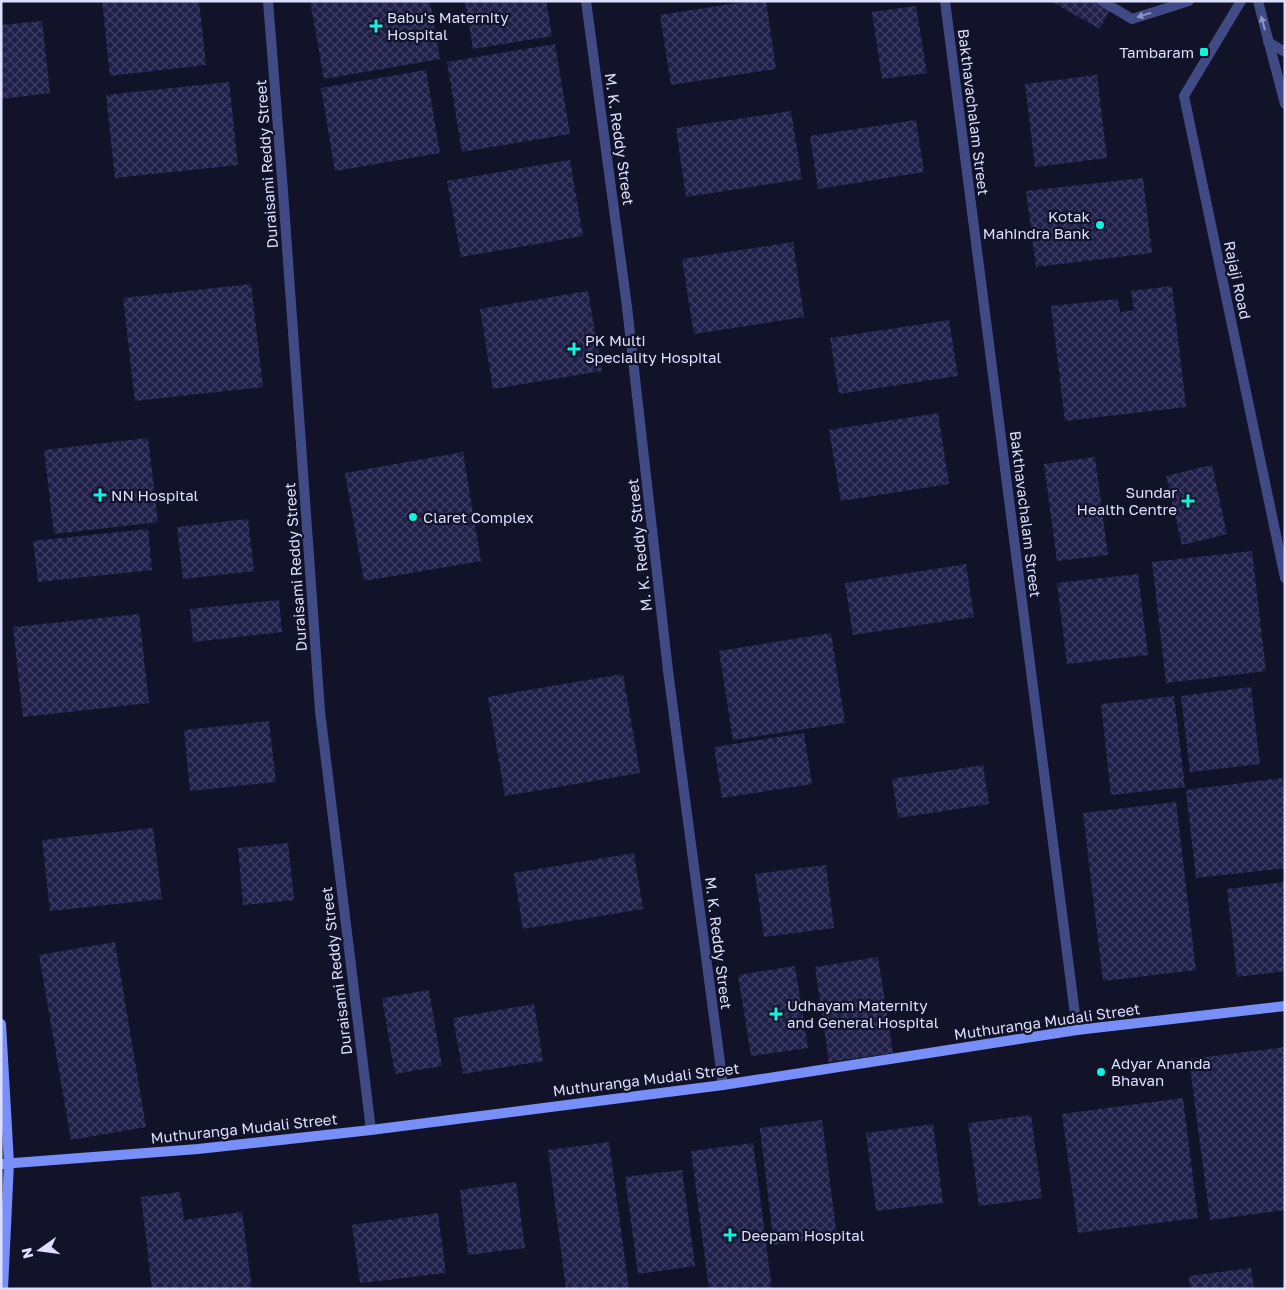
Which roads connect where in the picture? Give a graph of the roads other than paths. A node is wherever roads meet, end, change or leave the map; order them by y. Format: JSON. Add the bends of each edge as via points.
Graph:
{"nodes":[{"id":1,"x":268,"y":1,"type":"edge"},
{"id":2,"x":586,"y":1,"type":"edge"},
{"id":3,"x":945,"y":1,"type":"edge"},
{"id":4,"x":1102,"y":1,"type":"edge"},
{"id":5,"x":1241,"y":1,"type":"edge"},
{"id":6,"x":1258,"y":1,"type":"edge"},
{"id":7,"x":1186,"y":2,"type":"edge"},
{"id":8,"x":1268,"y":42,"type":"junction"},
{"id":9,"x":1285,"y":52,"type":"edge"},
{"id":10,"x":1285,"y":104,"type":"edge"},
{"id":11,"x":1285,"y":578,"type":"edge"},
{"id":12,"x":1285,"y":1006,"type":"edge"},
{"id":13,"x":1,"y":1024,"type":"edge"},
{"id":14,"x":1077,"y":1030,"type":"junction"},
{"id":15,"x":723,"y":1085,"type":"junction"},
{"id":16,"x":371,"y":1130,"type":"junction"},
{"id":17,"x":5,"y":1164,"type":"edge"},
{"id":18,"x":3,"y":1289,"type":"edge"}],
"edges":[{"from":1,"to":16,"type":"street","name":"Duraisami Reddy Street","via":[[320,711]]},
{"from":2,"to":15,"type":"street","name":"M. K. Reddy Street","via":[[627,307],[668,671]]},
{"from":3,"to":14,"type":"street","name":"Bakthavachalam Street"},
{"from":7,"to":4,"type":"street","one_way":true,"via":[[1132,19]]},
{"from":5,"to":11,"type":"street","name":"Rajaji Road","via":[[1184,96]]},
{"from":8,"to":6,"type":"street","one_way":true},
{"from":8,"to":9,"type":"street"},
{"from":8,"to":10,"type":"street"},
{"from":12,"to":14,"type":"street","name":"Muthuranga Mudali Street"},
{"from":13,"to":17,"type":"street"},
{"from":14,"to":15,"type":"street","name":"Muthuranga Mudali Street"},
{"from":15,"to":16,"type":"street","name":"Muthuranga Mudali Street"},
{"from":16,"to":17,"type":"street","name":"Muthuranga Mudali Street","via":[[198,1149]]},
{"from":17,"to":18,"type":"street"}]}
